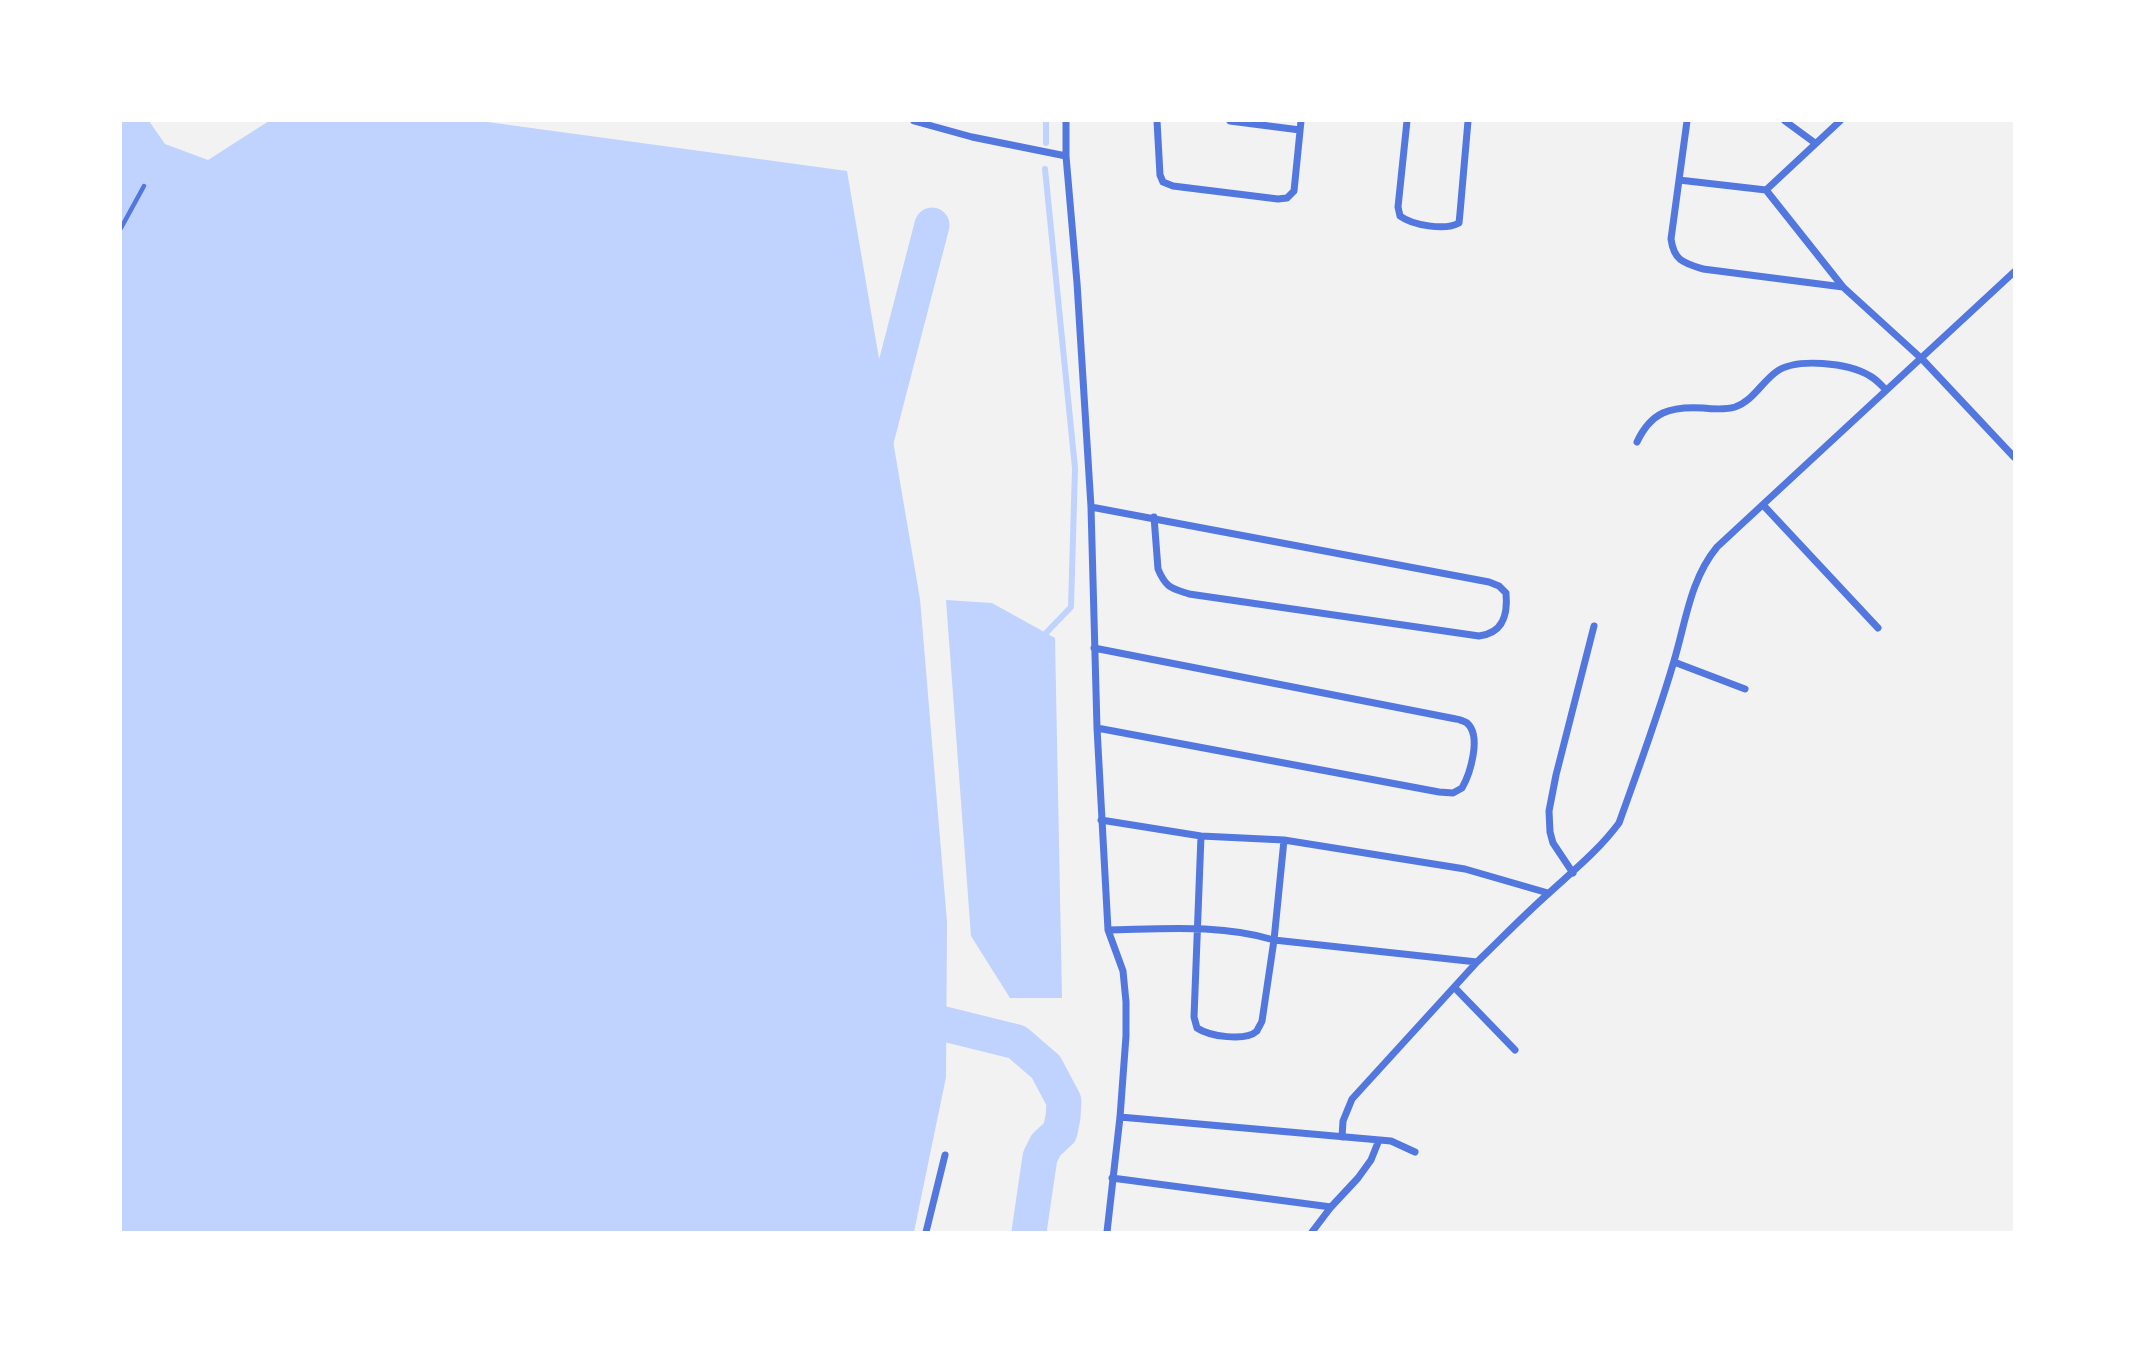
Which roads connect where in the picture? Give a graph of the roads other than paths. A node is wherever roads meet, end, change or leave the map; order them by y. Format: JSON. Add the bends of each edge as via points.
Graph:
{"nodes":[{"id":1,"x":914,"y":121,"type":"edge"},
{"id":2,"x":1066,"y":121,"type":"edge"},
{"id":3,"x":1157,"y":121,"type":"edge"},
{"id":4,"x":1230,"y":121,"type":"edge"},
{"id":5,"x":1301,"y":121,"type":"edge"},
{"id":6,"x":1408,"y":121,"type":"edge"},
{"id":7,"x":1468,"y":121,"type":"edge"},
{"id":8,"x":1686,"y":121,"type":"edge"},
{"id":9,"x":1785,"y":121,"type":"edge"},
{"id":10,"x":1840,"y":121,"type":"edge"},
{"id":11,"x":1300,"y":130,"type":"junction"},
{"id":12,"x":1815,"y":143,"type":"junction"},
{"id":13,"x":1066,"y":156,"type":"junction"},
{"id":14,"x":1679,"y":180,"type":"junction"},
{"id":15,"x":144,"y":186,"type":"dead end"},
{"id":16,"x":1766,"y":190,"type":"junction"},
{"id":17,"x":121,"y":228,"type":"edge"},
{"id":18,"x":2014,"y":272,"type":"edge"},
{"id":19,"x":1843,"y":287,"type":"junction"},
{"id":20,"x":1922,"y":359,"type":"junction"},
{"id":21,"x":1886,"y":390,"type":"junction"},
{"id":22,"x":1637,"y":442,"type":"dead end"},
{"id":23,"x":2014,"y":457,"type":"edge"},
{"id":24,"x":1763,"y":506,"type":"junction"},
{"id":25,"x":1091,"y":507,"type":"junction"},
{"id":26,"x":1154,"y":517,"type":"junction"},
{"id":27,"x":1594,"y":626,"type":"dead end"},
{"id":28,"x":1878,"y":628,"type":"dead end"},
{"id":29,"x":1094,"y":648,"type":"junction"},
{"id":30,"x":1674,"y":662,"type":"junction"},
{"id":31,"x":1745,"y":689,"type":"dead end"},
{"id":32,"x":1097,"y":728,"type":"junction"},
{"id":33,"x":1101,"y":820,"type":"junction"},
{"id":34,"x":1200,"y":835,"type":"junction"},
{"id":35,"x":1284,"y":840,"type":"junction"},
{"id":36,"x":1573,"y":873,"type":"junction"},
{"id":37,"x":1548,"y":893,"type":"junction"},
{"id":38,"x":1199,"y":928,"type":"junction"},
{"id":39,"x":1108,"y":930,"type":"junction"},
{"id":40,"x":1274,"y":940,"type":"junction"},
{"id":41,"x":1477,"y":962,"type":"junction"},
{"id":42,"x":1455,"y":988,"type":"junction"},
{"id":43,"x":1515,"y":1050,"type":"dead end"},
{"id":44,"x":1120,"y":1117,"type":"junction"},
{"id":45,"x":1342,"y":1137,"type":"junction"},
{"id":46,"x":1379,"y":1140,"type":"junction"},
{"id":47,"x":1415,"y":1152,"type":"dead end"},
{"id":48,"x":945,"y":1155,"type":"dead end"},
{"id":49,"x":1112,"y":1178,"type":"junction"},
{"id":50,"x":1331,"y":1207,"type":"junction"},
{"id":51,"x":926,"y":1232,"type":"edge"},
{"id":52,"x":1107,"y":1232,"type":"edge"},
{"id":53,"x":1311,"y":1232,"type":"edge"}],
"edges":[{"from":1,"to":13,"type":"street"},
{"from":2,"to":13,"type":"street"},
{"from":3,"to":11,"type":"street","via":[[1163,182],[1278,199],[1294,191]]},
{"from":4,"to":11,"type":"street"},
{"from":5,"to":11,"type":"street"},
{"from":6,"to":7,"type":"street","via":[[1400,216],[1408,222],[1452,227],[1460,213]]},
{"from":8,"to":14,"type":"street"},
{"from":9,"to":12,"type":"street"},
{"from":10,"to":12,"type":"street"},
{"from":12,"to":16,"type":"street"},
{"from":13,"to":25,"type":"street"},
{"from":14,"to":16,"type":"street"},
{"from":14,"to":19,"type":"street","via":[[1671,239],[1673,252],[1682,262],[1703,269]]},
{"from":15,"to":17,"type":"lane"},
{"from":16,"to":19,"type":"street"},
{"from":18,"to":20,"type":"street"},
{"from":19,"to":20,"type":"street"},
{"from":20,"to":21,"type":"street"},
{"from":20,"to":23,"type":"street"},
{"from":21,"to":22,"type":"street","via":[[1854,368],[1787,366],[1745,403],[1667,411],[1653,417]]},
{"from":21,"to":24,"type":"street"},
{"from":24,"to":28,"type":"street"},
{"from":24,"to":30,"type":"street","via":[[1705,562],[1694,585]]},
{"from":25,"to":26,"type":"street"},
{"from":25,"to":29,"type":"street"},
{"from":26,"to":26,"type":"street","via":[[1489,582],[1506,593],[1503,619],[1490,634],[1470,635],[1189,594],[1167,586],[1160,575]]},
{"from":27,"to":36,"type":"street","via":[[1549,811],[1553,844]]},
{"from":29,"to":32,"type":"street"},
{"from":29,"to":32,"type":"street","via":[[1457,719],[1467,723],[1473,733],[1474,757],[1462,788],[1439,792]]},
{"from":30,"to":31,"type":"street"},
{"from":30,"to":36,"type":"street","via":[[1619,823]]},
{"from":32,"to":33,"type":"street"},
{"from":33,"to":34,"type":"street"},
{"from":33,"to":39,"type":"street"},
{"from":34,"to":35,"type":"street"},
{"from":34,"to":38,"type":"street"},
{"from":35,"to":37,"type":"street","via":[[1465,869]]},
{"from":35,"to":40,"type":"street"},
{"from":36,"to":37,"type":"street"},
{"from":37,"to":41,"type":"street"},
{"from":38,"to":39,"type":"street"},
{"from":38,"to":40,"type":"street"},
{"from":38,"to":40,"type":"street","via":[[1194,1017],[1197,1028],[1223,1036],[1248,1036],[1257,1031]]},
{"from":39,"to":44,"type":"street","via":[[1122,971],[1126,1002]]},
{"from":40,"to":41,"type":"street"},
{"from":41,"to":42,"type":"street"},
{"from":42,"to":43,"type":"street"},
{"from":42,"to":45,"type":"street","via":[[1353,1099]]},
{"from":44,"to":45,"type":"street"},
{"from":44,"to":49,"type":"street"},
{"from":45,"to":46,"type":"street"},
{"from":46,"to":47,"type":"street"},
{"from":46,"to":50,"type":"street","via":[[1359,1178]]},
{"from":48,"to":51,"type":"street"},
{"from":49,"to":50,"type":"street"},
{"from":49,"to":52,"type":"street"},
{"from":50,"to":53,"type":"street"}]}
